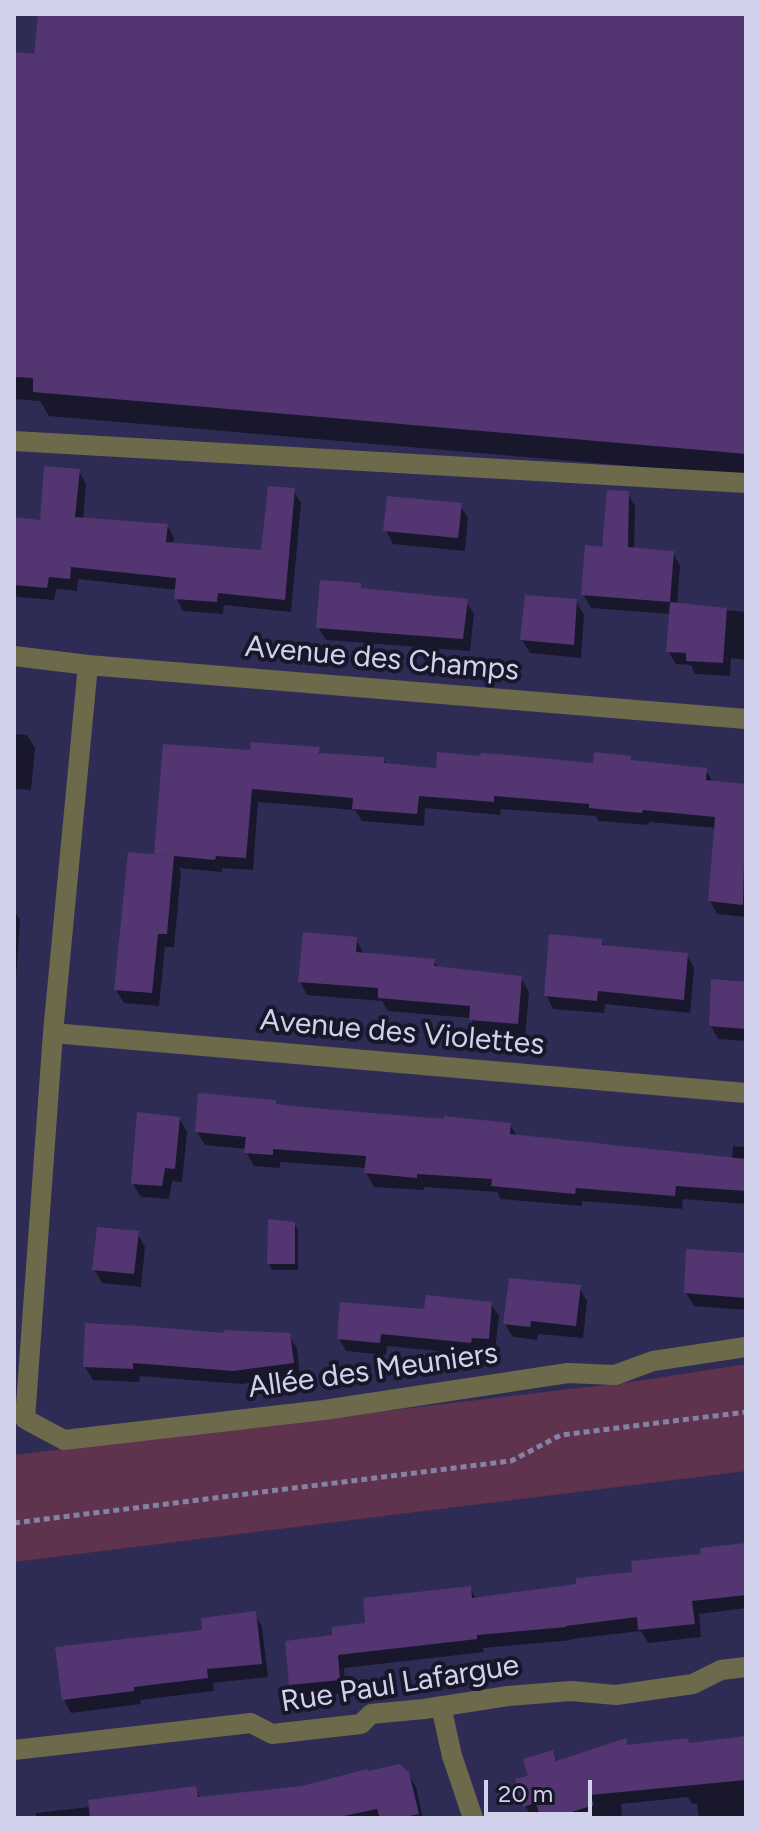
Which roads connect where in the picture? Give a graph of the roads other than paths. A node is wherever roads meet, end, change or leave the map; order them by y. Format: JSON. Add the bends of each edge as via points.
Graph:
{"nodes":[{"id":1,"x":14,"y":441,"type":"edge"},
{"id":2,"x":746,"y":483,"type":"edge"},
{"id":3,"x":14,"y":656,"type":"edge"},
{"id":4,"x":88,"y":665,"type":"junction"},
{"id":5,"x":746,"y":719,"type":"edge"},
{"id":6,"x":53,"y":1033,"type":"junction"},
{"id":7,"x":746,"y":1093,"type":"edge"},
{"id":8,"x":746,"y":1347,"type":"edge"},
{"id":9,"x":19,"y":1423,"type":"edge"},
{"id":10,"x":746,"y":1667,"type":"edge"},
{"id":11,"x":441,"y":1706,"type":"junction"},
{"id":12,"x":14,"y":1750,"type":"edge"},
{"id":13,"x":473,"y":1818,"type":"edge"}],
"edges":[{"from":1,"to":2,"type":"street"},
{"from":3,"to":4,"type":"street","name":"Avenue des Champs"},
{"from":4,"to":5,"type":"street","name":"Avenue des Champs"},
{"from":4,"to":6,"type":"street"},
{"from":6,"to":7,"type":"street","name":"Avenue des Violettes"},
{"from":6,"to":9,"type":"street"},
{"from":8,"to":9,"type":"street","name":"Allée des Meuniers","via":[[653,1361],[615,1375],[568,1373],[324,1410],[64,1440]]},
{"from":10,"to":11,"type":"street","name":"Rue Paul Lafargue","via":[[721,1670],[693,1684],[616,1695],[571,1691]]},
{"from":11,"to":12,"type":"street","name":"Rue Paul Lafargue","via":[[371,1714],[361,1724],[272,1734],[251,1723]]},
{"from":11,"to":13,"type":"street"}]}
